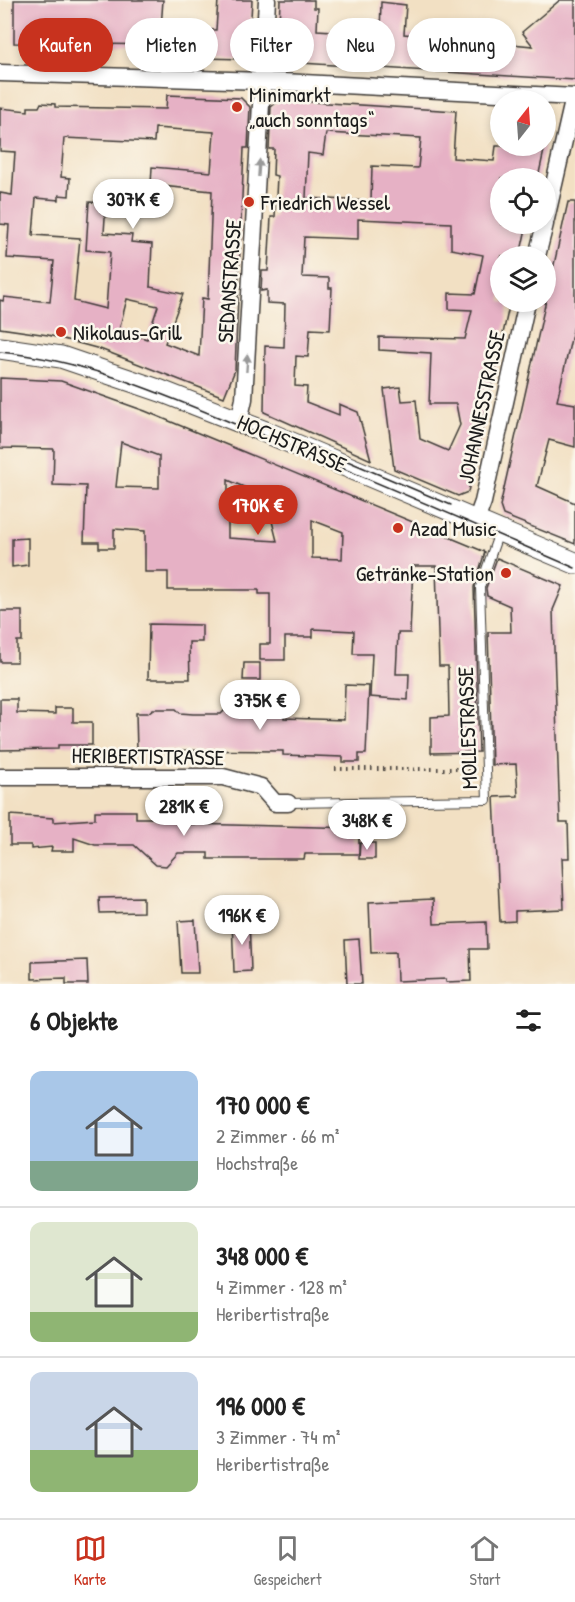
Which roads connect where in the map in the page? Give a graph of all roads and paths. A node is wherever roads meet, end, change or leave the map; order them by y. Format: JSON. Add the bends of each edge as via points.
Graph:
{"nodes":[{"id":1,"x":267,"y":0,"type":"edge"},
{"id":2,"x":0,"y":73,"type":"edge"},
{"id":3,"x":264,"y":81,"type":"junction"},
{"id":4,"x":575,"y":97,"type":"edge"},
{"id":5,"x":556,"y":178,"type":"edge"},
{"id":6,"x":525,"y":312,"type":"edge"},
{"id":7,"x":0,"y":348,"type":"edge"},
{"id":8,"x":239,"y":421,"type":"junction"},
{"id":9,"x":476,"y":521,"type":"junction"},
{"id":10,"x":500,"y":531,"type":"junction"},
{"id":11,"x":575,"y":563,"type":"edge"},
{"id":12,"x":486,"y":769,"type":"junction"},
{"id":13,"x":335,"y":770,"type":"dead end"},
{"id":14,"x":0,"y":777,"type":"edge"},
{"id":15,"x":288,"y":803,"type":"joint"}],
"edges":[{"from":1,"to":3,"type":"street","name":"SEDANSTRASSE"},
{"from":2,"to":3,"type":"street"},
{"from":3,"to":4,"type":"street"},
{"from":8,"to":3,"type":"street","name":"SEDANSTRASSE","one_way":true,"via":[[244,399]]},
{"from":4,"to":5,"type":"street"},
{"from":6,"to":9,"type":"street","name":"JOHANNESSTRASSE"},
{"from":7,"to":8,"type":"street","name":"HOCHSTRASSE","via":[[86,363]]},
{"from":8,"to":9,"type":"street","name":"HOCHSTRASSE"},
{"from":9,"to":10,"type":"street","name":"HOCHSTRASSE"},
{"from":10,"to":11,"type":"street","name":"HOCHSTRASSE"},
{"from":10,"to":12,"type":"lane","name":"MOLLESTRASSE","via":[[480,587]]},
{"from":12,"to":13,"type":"path"},
{"from":12,"to":15,"type":"lane","name":"MOLLESTRASSE","via":[[487,800]]},
{"from":14,"to":15,"type":"street","name":"HERIBERTISTRASSE","via":[[223,777],[261,787],[275,803]]}]}
